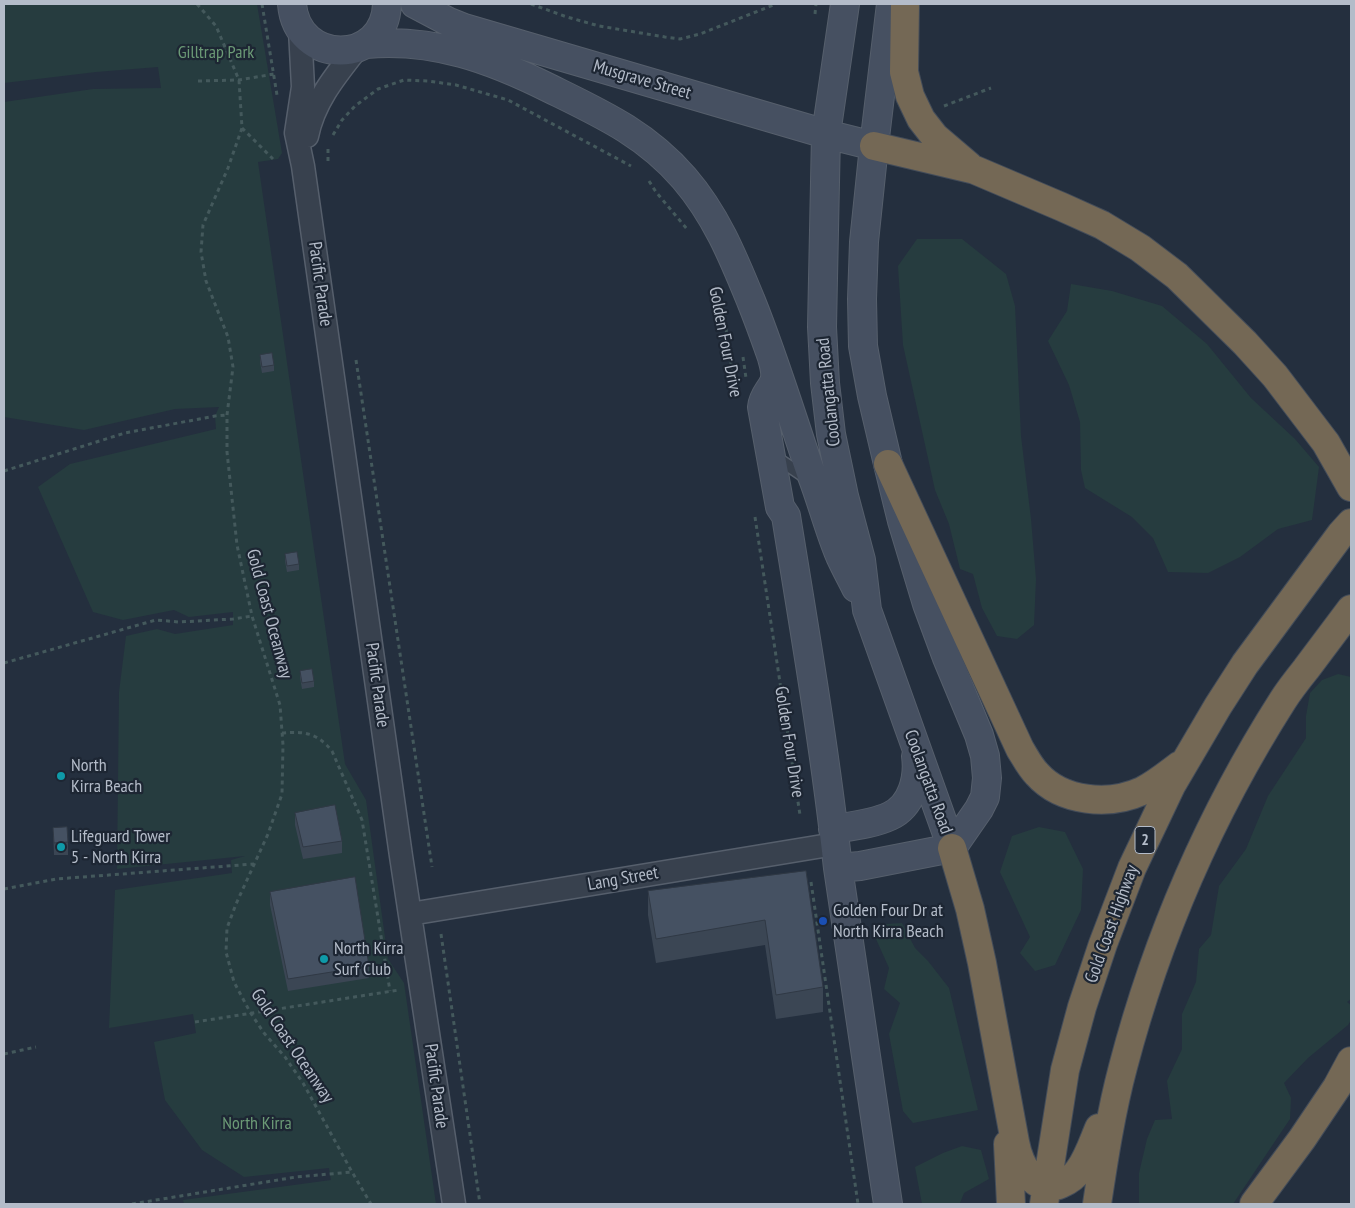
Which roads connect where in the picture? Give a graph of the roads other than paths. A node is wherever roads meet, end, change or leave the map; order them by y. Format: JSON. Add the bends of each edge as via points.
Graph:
{"nodes":[{"id":1,"x":387,"y":4,"type":"edge"},
{"id":2,"x":415,"y":4,"type":"edge"},
{"id":3,"x":845,"y":4,"type":"edge"},
{"id":4,"x":891,"y":4,"type":"edge"},
{"id":5,"x":906,"y":4,"type":"edge"},
{"id":6,"x":294,"y":10,"type":"edge"},
{"id":7,"x":362,"y":46,"type":"junction"},
{"id":8,"x":826,"y":134,"type":"junction"},
{"id":9,"x":874,"y":146,"type":"junction"},
{"id":10,"x":303,"y":166,"type":"junction"},
{"id":11,"x":975,"y":170,"type":"junction"},
{"id":12,"x":772,"y":358,"type":"junction"},
{"id":13,"x":770,"y":453,"type":"junction"},
{"id":14,"x":888,"y":464,"type":"junction"},
{"id":15,"x":816,"y":485,"type":"junction"},
{"id":16,"x":1351,"y":487,"type":"edge"},
{"id":17,"x":1351,"y":523,"type":"edge"},
{"id":18,"x":1351,"y":609,"type":"edge"},
{"id":19,"x":867,"y":610,"type":"junction"},
{"id":20,"x":912,"y":738,"type":"junction"},
{"id":21,"x":1185,"y":761,"type":"junction"},
{"id":22,"x":835,"y":847,"type":"junction"},
{"id":23,"x":952,"y":848,"type":"junction"},
{"id":24,"x":410,"y":914,"type":"junction"},
{"id":25,"x":1351,"y":1061,"type":"edge"},
{"id":26,"x":1123,"y":1067,"type":"junction"},
{"id":27,"x":1000,"y":1068,"type":"junction"},
{"id":28,"x":1045,"y":1196,"type":"edge"},
{"id":29,"x":454,"y":1204,"type":"edge"},
{"id":30,"x":888,"y":1204,"type":"edge"},
{"id":31,"x":1012,"y":1204,"type":"edge"},
{"id":32,"x":1097,"y":1204,"type":"edge"},
{"id":33,"x":1254,"y":1204,"type":"edge"}],
"edges":[{"from":1,"to":7,"type":"main road","via":[[381,28]]},
{"from":2,"to":8,"type":"main road","name":"Musgrave Street","via":[[468,29]]},
{"from":3,"to":8,"type":"main road","name":"Coolangatta Road"},
{"from":4,"to":9,"type":"main road","name":"Coolangatta Road"},
{"from":5,"to":11,"type":"highway","via":[[904,72],[910,96],[934,137]]},
{"from":6,"to":7,"type":"main road","name":"Golden Four Drive","via":[[310,40],[322,48],[344,51]]},
{"from":6,"to":10,"type":"street","name":"Pacific Parade","via":[[303,87],[296,133]]},
{"from":7,"to":10,"type":"street","name":"Pacific Parade","via":[[319,100],[309,126]]},
{"from":7,"to":12,"type":"main road","name":"Golden Four Drive","via":[[384,42],[435,46],[472,56],[538,82],[633,132],[683,177],[716,223]]},
{"from":8,"to":9,"type":"main road","name":"Musgrave Street"},
{"from":8,"to":19,"type":"main road","name":"Coolangatta Road","via":[[822,327],[825,383],[831,434],[861,560]]},
{"from":9,"to":11,"type":"highway"},
{"from":9,"to":14,"type":"main road","name":"Coolangatta Road","via":[[864,242],[863,346]]},
{"from":10,"to":24,"type":"street","name":"Pacific Parade"},
{"from":11,"to":16,"type":"highway","via":[[1102,225],[1178,276],[1275,376],[1326,443]]},
{"from":12,"to":13,"type":"main road","name":"Golden Four Drive","via":[[775,378],[762,407]]},
{"from":12,"to":15,"type":"main road","name":"Golden Four Drive"},
{"from":13,"to":15,"type":"lane"},
{"from":13,"to":22,"type":"main road","name":"Golden Four Drive","via":[[780,507],[786,516]]},
{"from":14,"to":21,"type":"highway","via":[[1020,748],[1037,775],[1066,794],[1104,800],[1143,790]]},
{"from":14,"to":23,"type":"main road","name":"Coolangatta Road","via":[[927,604],[985,756],[985,797]]},
{"from":15,"to":19,"type":"main road","name":"Golden Four Drive","via":[[840,554]]},
{"from":17,"to":21,"type":"highway","name":"Gold Coast Highway","number":"2","via":[[1245,664]]},
{"from":18,"to":26,"type":"highway","via":[[1284,698],[1223,804],[1174,911]]},
{"from":19,"to":20,"type":"main road","name":"Coolangatta Road"},
{"from":20,"to":22,"type":"main road","via":[[916,779],[903,805],[895,814]]},
{"from":20,"to":23,"type":"main road","name":"Coolangatta Road"},
{"from":21,"to":28,"type":"highway","name":"Gold Coast Highway","number":"2","via":[[1132,868],[1082,1007],[1065,1070]]},
{"from":22,"to":23,"type":"main road","via":[[860,866]]},
{"from":22,"to":24,"type":"street","name":"Lang Street"},
{"from":22,"to":30,"type":"main road","name":"Golden Four Drive"},
{"from":23,"to":27,"type":"highway","via":[[980,954]]},
{"from":24,"to":29,"type":"street","name":"Pacific Parade"},
{"from":25,"to":33,"type":"highway","via":[[1307,1132]]},
{"from":26,"to":28,"type":"highway","via":[[1079,1171]]},
{"from":26,"to":32,"type":"highway"},
{"from":27,"to":28,"type":"highway","via":[[1019,1159]]},
{"from":27,"to":31,"type":"highway"}]}
